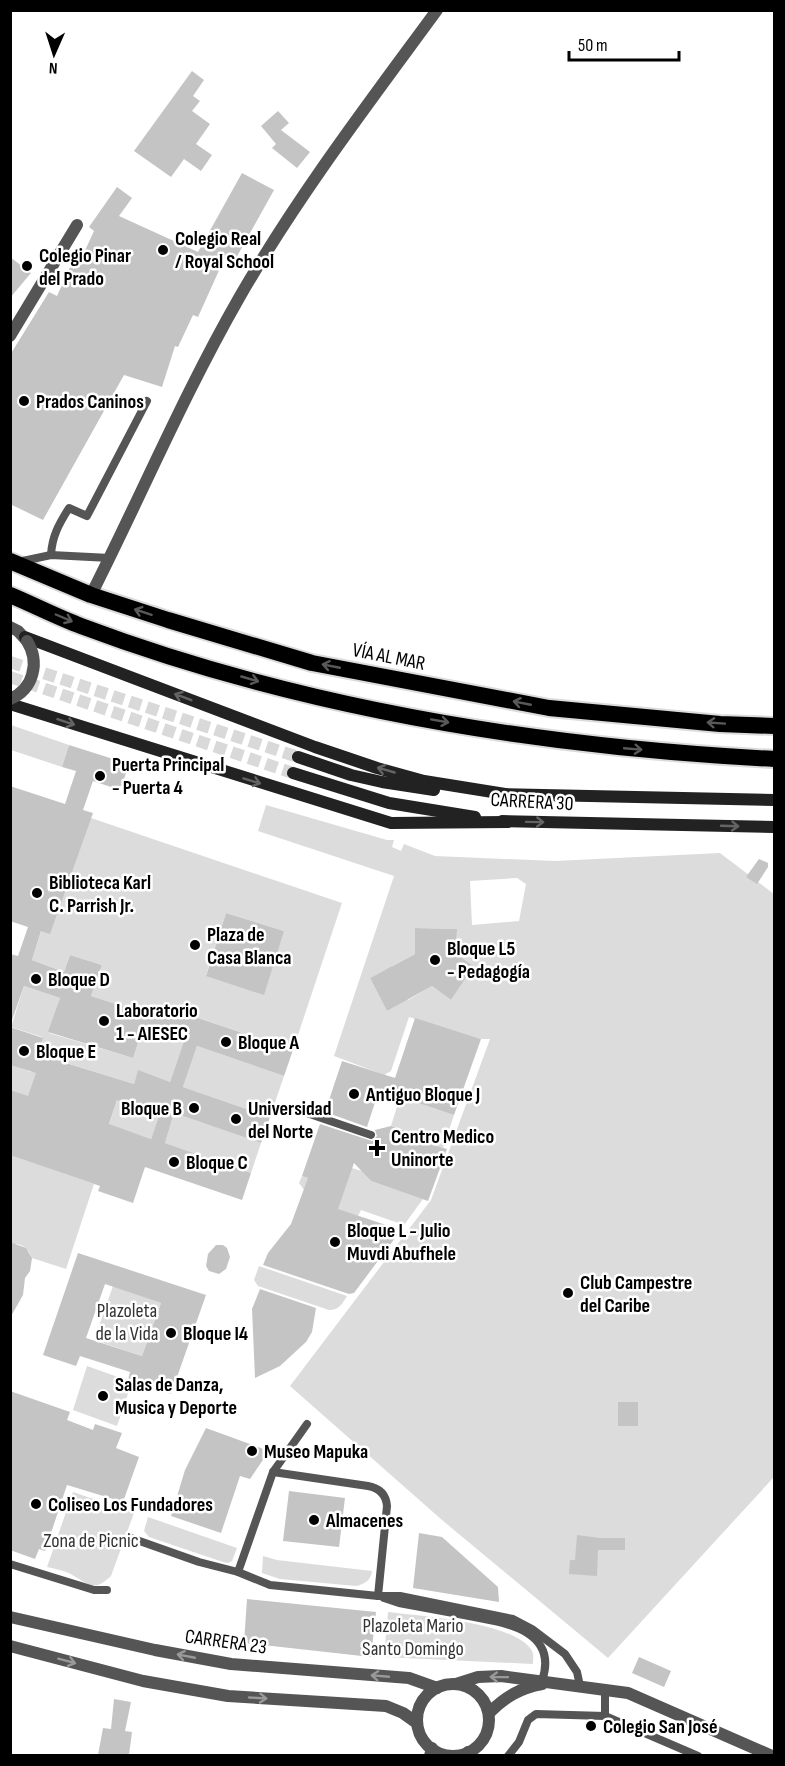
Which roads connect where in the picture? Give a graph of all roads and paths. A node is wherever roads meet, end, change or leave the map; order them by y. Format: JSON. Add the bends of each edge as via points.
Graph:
{"nodes":[{"id":1,"x":436,"y":10,"type":"edge"},
{"id":2,"x":77,"y":225,"type":"dead end"},
{"id":3,"x":10,"y":336,"type":"edge"},
{"id":4,"x":147,"y":401,"type":"dead end"},
{"id":5,"x":51,"y":555,"type":"junction"},
{"id":6,"x":110,"y":558,"type":"junction"},
{"id":7,"x":12,"y":562,"type":"edge"},
{"id":8,"x":10,"y":595,"type":"edge"},
{"id":9,"x":91,"y":595,"type":"junction"},
{"id":10,"x":10,"y":627,"type":"edge"},
{"id":11,"x":26,"y":639,"type":"junction"},
{"id":12,"x":10,"y":699,"type":"edge"},
{"id":13,"x":10,"y":704,"type":"edge"},
{"id":14,"x":774,"y":726,"type":"edge"},
{"id":15,"x":298,"y":758,"type":"tunnel mouth"},
{"id":16,"x":774,"y":759,"type":"edge"},
{"id":17,"x":293,"y":773,"type":"tunnel mouth"},
{"id":18,"x":506,"y":794,"type":"junction"},
{"id":19,"x":774,"y":800,"type":"edge"},
{"id":20,"x":508,"y":822,"type":"junction"},
{"id":21,"x":774,"y":827,"type":"edge"},
{"id":22,"x":298,"y":1110,"type":"dead end"},
{"id":23,"x":371,"y":1135,"type":"dead end"},
{"id":24,"x":307,"y":1424,"type":"dead end"},
{"id":25,"x":273,"y":1472,"type":"junction"},
{"id":26,"x":131,"y":1538,"type":"dead end"},
{"id":27,"x":10,"y":1564,"type":"edge"},
{"id":28,"x":238,"y":1572,"type":"junction"},
{"id":29,"x":107,"y":1590,"type":"dead end"},
{"id":30,"x":378,"y":1596,"type":"junction"},
{"id":31,"x":10,"y":1617,"type":"edge"},
{"id":32,"x":10,"y":1646,"type":"edge"},
{"id":33,"x":542,"y":1680,"type":"junction"},
{"id":34,"x":456,"y":1684,"type":"junction"},
{"id":35,"x":562,"y":1684,"type":"junction"},
{"id":36,"x":580,"y":1686,"type":"junction"},
{"id":37,"x":437,"y":1688,"type":"junction"},
{"id":38,"x":605,"y":1689,"type":"junction"},
{"id":39,"x":489,"y":1713,"type":"junction"},
{"id":40,"x":605,"y":1716,"type":"junction"},
{"id":41,"x":417,"y":1723,"type":"junction"},
{"id":42,"x":431,"y":1752,"type":"edge"},
{"id":43,"x":467,"y":1754,"type":"edge"},
{"id":44,"x":508,"y":1755,"type":"edge"},
{"id":45,"x":698,"y":1755,"type":"edge"},
{"id":46,"x":772,"y":1755,"type":"edge"}],
"edges":[{"from":1,"to":6,"type":"street","via":[[323,166],[239,298]]},
{"from":2,"to":3,"type":"street"},
{"from":4,"to":5,"type":"lane","via":[[87,516],[69,508],[57,527]]},
{"from":5,"to":6,"type":"lane"},
{"from":5,"to":7,"type":"lane"},
{"from":6,"to":9,"type":"street"},
{"from":7,"to":9,"type":"highway","name":"VÍA AL MAR"},
{"from":8,"to":16,"type":"highway","one_way":true,"via":[[81,626],[178,658],[373,709],[605,746]]},
{"from":14,"to":9,"type":"highway","name":"VÍA AL MAR","one_way":true,"via":[[549,708],[312,663]]},
{"from":10,"to":11,"type":"street"},
{"from":11,"to":12,"type":"street","bridge":true,"via":[[35,659],[34,670],[24,691]]},
{"from":18,"to":11,"type":"main road","one_way":true,"via":[[424,781],[378,768]]},
{"from":13,"to":20,"type":"main road","one_way":true,"via":[[391,823]]},
{"from":15,"to":18,"type":"main road","name":"CARRERA 30","via":[[382,782],[436,791]]},
{"from":17,"to":20,"type":"main road","name":"CARRERA 30","via":[[389,803]]},
{"from":18,"to":19,"type":"main road","name":"CARRERA 30"},
{"from":20,"to":21,"type":"main road","name":"CARRERA 30","one_way":true},
{"from":22,"to":23,"type":"lane"},
{"from":24,"to":25,"type":"lane"},
{"from":25,"to":28,"type":"lane"},
{"from":25,"to":30,"type":"lane","via":[[381,1491],[387,1506]]},
{"from":26,"to":28,"type":"lane"},
{"from":27,"to":29,"type":"lane","via":[[94,1590]]},
{"from":28,"to":30,"type":"lane","via":[[270,1585]]},
{"from":30,"to":33,"type":"lane","via":[[520,1629],[532,1636],[544,1652]]},
{"from":30,"to":36,"type":"lane","via":[[400,1596],[520,1622],[566,1654],[575,1667]]},
{"from":37,"to":31,"type":"street","name":"CARRERA 23","one_way":true,"via":[[409,1678],[231,1664]]},
{"from":32,"to":41,"type":"street","one_way":true,"via":[[143,1681],[228,1696],[386,1706]]},
{"from":33,"to":34,"type":"street","one_way":true,"via":[[478,1677]]},
{"from":33,"to":35,"type":"street"},
{"from":34,"to":37,"type":"street"},
{"from":34,"to":39,"type":"street","via":[[481,1696]]},
{"from":35,"to":36,"type":"street"},
{"from":35,"to":39,"type":"street","via":[[519,1690]]},
{"from":36,"to":38,"type":"street"},
{"from":37,"to":41,"type":"street","via":[[420,1706]]},
{"from":38,"to":40,"type":"lane"},
{"from":38,"to":46,"type":"street","via":[[642,1698]]},
{"from":39,"to":43,"type":"street","via":[[483,1740]]},
{"from":40,"to":44,"type":"lane","via":[[536,1714],[528,1720],[519,1742]]},
{"from":40,"to":45,"type":"lane"},
{"from":41,"to":42,"type":"street"},
{"from":42,"to":43,"type":"street"}]}
